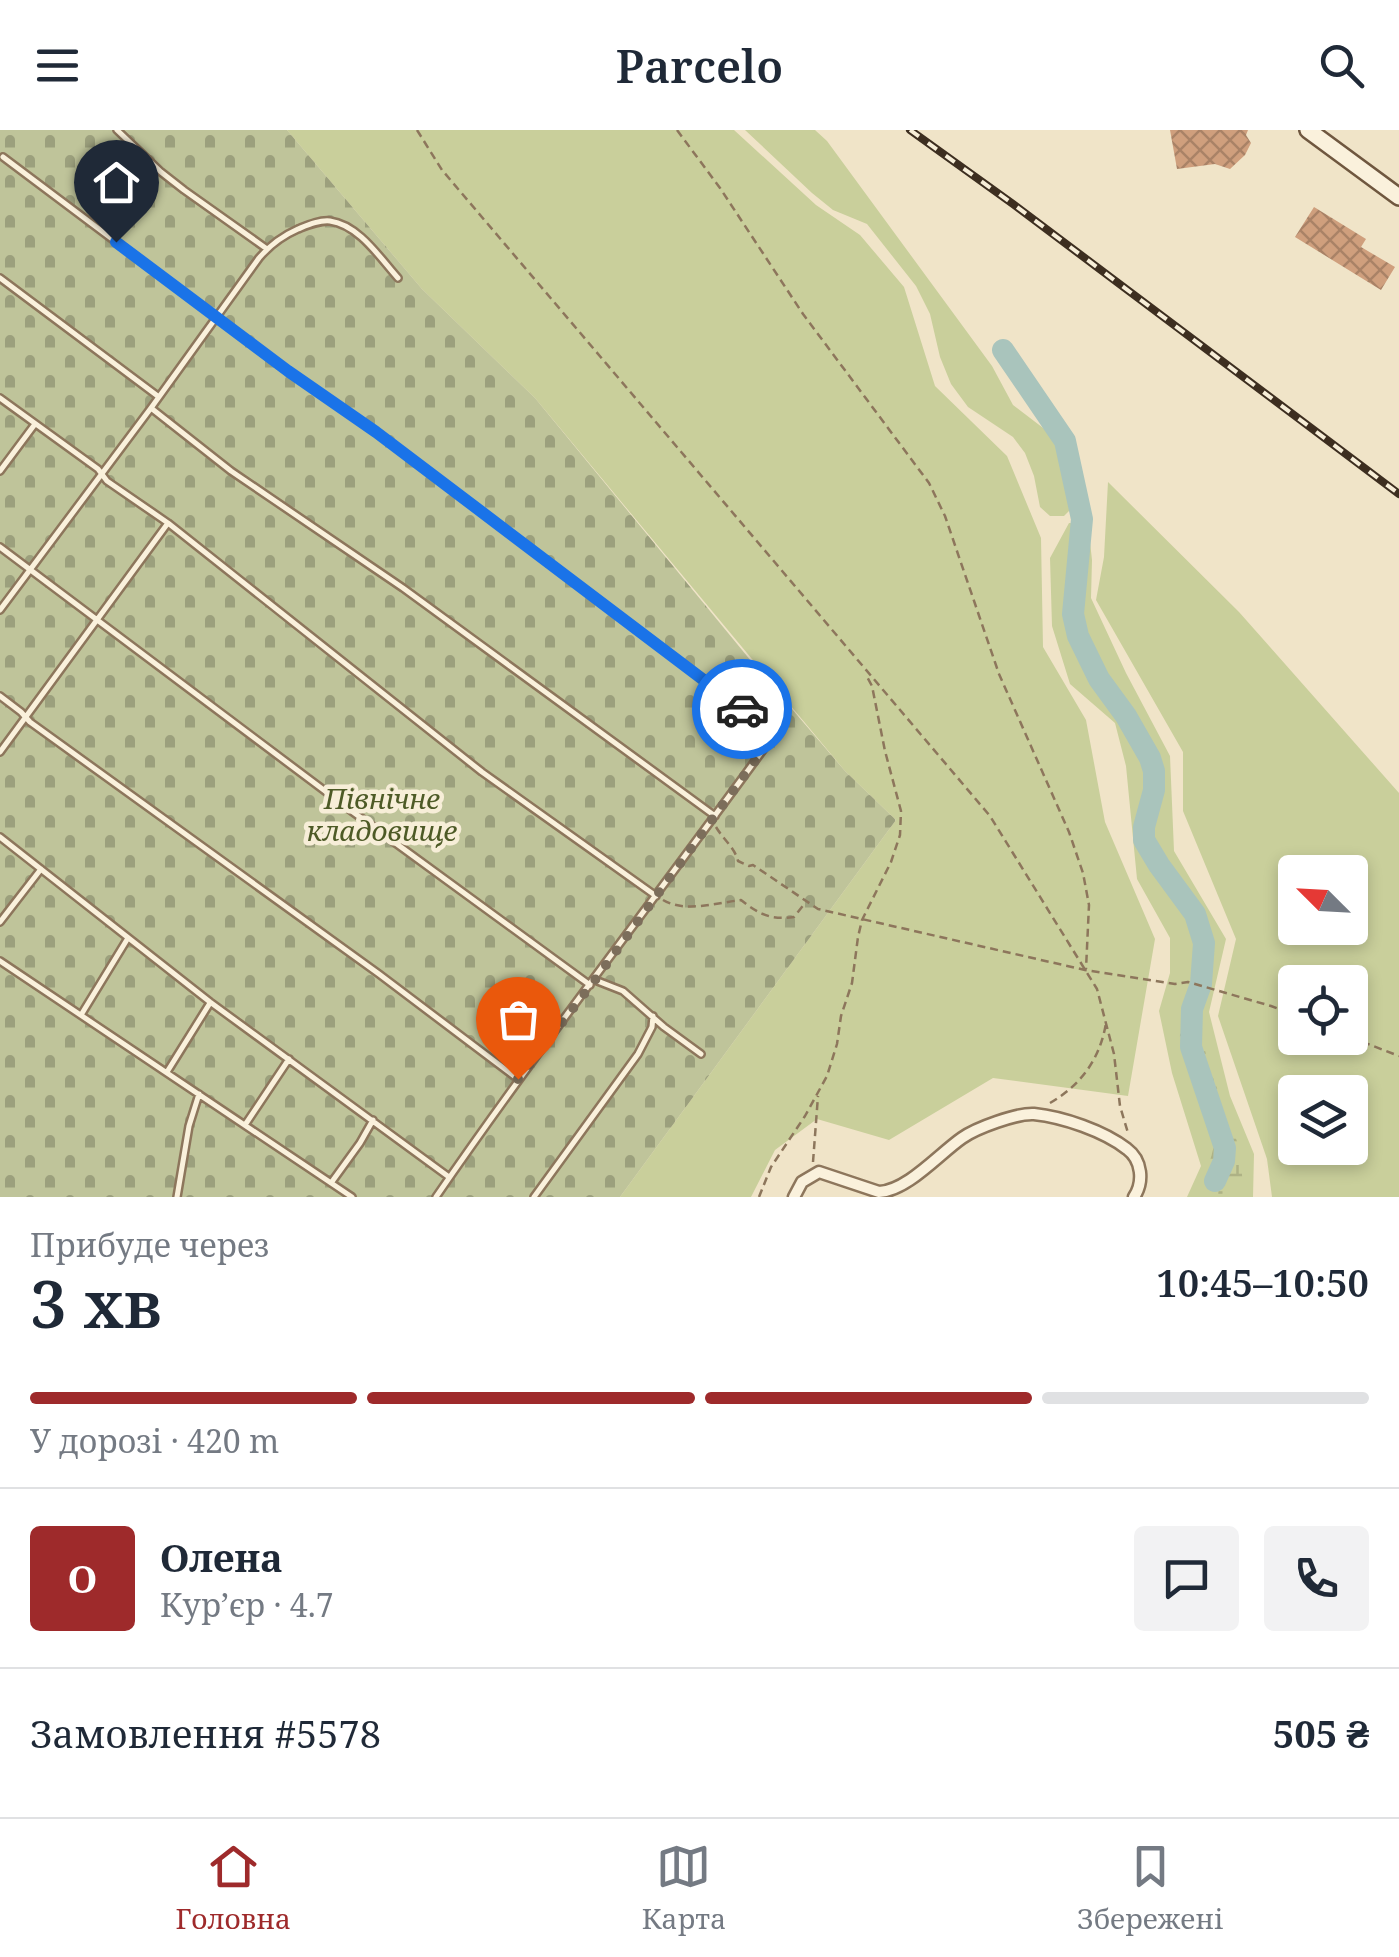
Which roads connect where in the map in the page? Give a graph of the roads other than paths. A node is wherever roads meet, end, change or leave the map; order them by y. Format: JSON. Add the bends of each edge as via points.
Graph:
{"nodes":[{"id":1,"x":117,"y":130,"type":"edge"},
{"id":2,"x":1308,"y":130,"type":"edge"},
{"id":3,"x":3,"y":157,"type":"dead end"},
{"id":4,"x":1399,"y":197,"type":"edge"},
{"id":5,"x":266,"y":249,"type":"junction"},
{"id":6,"x":0,"y":278,"type":"edge"},
{"id":7,"x":398,"y":278,"type":"dead end"},
{"id":8,"x":217,"y":317,"type":"junction"},
{"id":9,"x":159,"y":397,"type":"junction"},
{"id":10,"x":0,"y":398,"type":"edge"},
{"id":11,"x":152,"y":408,"type":"junction"},
{"id":12,"x":35,"y":424,"type":"junction"},
{"id":13,"x":0,"y":471,"type":"edge"},
{"id":14,"x":102,"y":475,"type":"junction"},
{"id":15,"x":168,"y":522,"type":"junction"},
{"id":16,"x":0,"y":547,"type":"edge"},
{"id":17,"x":30,"y":569,"type":"junction"},
{"id":18,"x":0,"y":610,"type":"edge"},
{"id":19,"x":97,"y":620,"type":"junction"},
{"id":20,"x":0,"y":696,"type":"edge"},
{"id":21,"x":26,"y":718,"type":"junction"},
{"id":22,"x":0,"y":752,"type":"edge"},
{"id":23,"x":716,"y":816,"type":"junction"},
{"id":24,"x":0,"y":837,"type":"edge"},
{"id":25,"x":42,"y":870,"type":"junction"},
{"id":26,"x":656,"y":896,"type":"junction"},
{"id":27,"x":0,"y":922,"type":"edge"},
{"id":28,"x":128,"y":938,"type":"junction"},
{"id":29,"x":0,"y":961,"type":"edge"},
{"id":30,"x":592,"y":982,"type":"junction"},
{"id":31,"x":210,"y":1002,"type":"junction"},
{"id":32,"x":80,"y":1015,"type":"junction"},
{"id":33,"x":653,"y":1016,"type":"junction"},
{"id":34,"x":702,"y":1054,"type":"dead end"},
{"id":35,"x":289,"y":1059,"type":"junction"},
{"id":36,"x":166,"y":1072,"type":"junction"},
{"id":37,"x":518,"y":1079,"type":"junction"},
{"id":38,"x":199,"y":1094,"type":"junction"},
{"id":39,"x":373,"y":1120,"type":"junction"},
{"id":40,"x":246,"y":1125,"type":"junction"},
{"id":41,"x":450,"y":1177,"type":"junction"},
{"id":42,"x":331,"y":1182,"type":"junction"},
{"id":43,"x":177,"y":1197,"type":"edge"},
{"id":44,"x":352,"y":1197,"type":"edge"},
{"id":45,"x":436,"y":1197,"type":"edge"},
{"id":46,"x":534,"y":1197,"type":"edge"},
{"id":47,"x":794,"y":1197,"type":"edge"},
{"id":48,"x":1134,"y":1197,"type":"edge"}],
"edges":[{"from":1,"to":5,"type":"lane","via":[[161,172]]},
{"from":2,"to":4,"type":"street"},
{"from":3,"to":8,"type":"lane"},
{"from":5,"to":7,"type":"lane","via":[[329,221],[361,237]]},
{"from":5,"to":8,"type":"lane"},
{"from":6,"to":9,"type":"lane"},
{"from":8,"to":9,"type":"lane"},
{"from":8,"to":23,"type":"lane","via":[[765,726],[768,743]]},
{"from":9,"to":11,"type":"lane"},
{"from":10,"to":12,"type":"lane"},
{"from":11,"to":14,"type":"lane"},
{"from":11,"to":23,"type":"lane"},
{"from":12,"to":13,"type":"lane"},
{"from":12,"to":14,"type":"lane"},
{"from":14,"to":15,"type":"lane"},
{"from":14,"to":17,"type":"lane"},
{"from":15,"to":19,"type":"lane"},
{"from":15,"to":26,"type":"lane","via":[[482,772]]},
{"from":16,"to":17,"type":"lane"},
{"from":17,"to":18,"type":"lane"},
{"from":17,"to":19,"type":"lane"},
{"from":19,"to":21,"type":"lane"},
{"from":19,"to":30,"type":"lane"},
{"from":20,"to":21,"type":"lane"},
{"from":21,"to":22,"type":"lane"},
{"from":21,"to":37,"type":"lane"},
{"from":23,"to":26,"type":"lane"},
{"from":24,"to":25,"type":"lane"},
{"from":25,"to":27,"type":"lane"},
{"from":25,"to":28,"type":"lane"},
{"from":26,"to":30,"type":"lane"},
{"from":28,"to":31,"type":"lane"},
{"from":28,"to":32,"type":"lane"},
{"from":29,"to":32,"type":"lane"},
{"from":30,"to":33,"type":"lane","via":[[622,992]]},
{"from":30,"to":37,"type":"lane"},
{"from":31,"to":35,"type":"lane"},
{"from":31,"to":36,"type":"lane"},
{"from":32,"to":36,"type":"lane"},
{"from":33,"to":34,"type":"lane"},
{"from":33,"to":46,"type":"lane","via":[[638,1054]]},
{"from":35,"to":39,"type":"lane"},
{"from":35,"to":40,"type":"lane"},
{"from":36,"to":38,"type":"lane"},
{"from":37,"to":41,"type":"lane"},
{"from":38,"to":40,"type":"lane"},
{"from":38,"to":43,"type":"lane"},
{"from":39,"to":41,"type":"lane"},
{"from":39,"to":42,"type":"lane"},
{"from":40,"to":42,"type":"lane"},
{"from":41,"to":45,"type":"lane"},
{"from":42,"to":44,"type":"lane"},
{"from":47,"to":48,"type":"street","via":[[809,1176],[827,1174],[887,1192],[964,1136],[1031,1113],[1104,1134],[1134,1154],[1141,1178]]}]}
